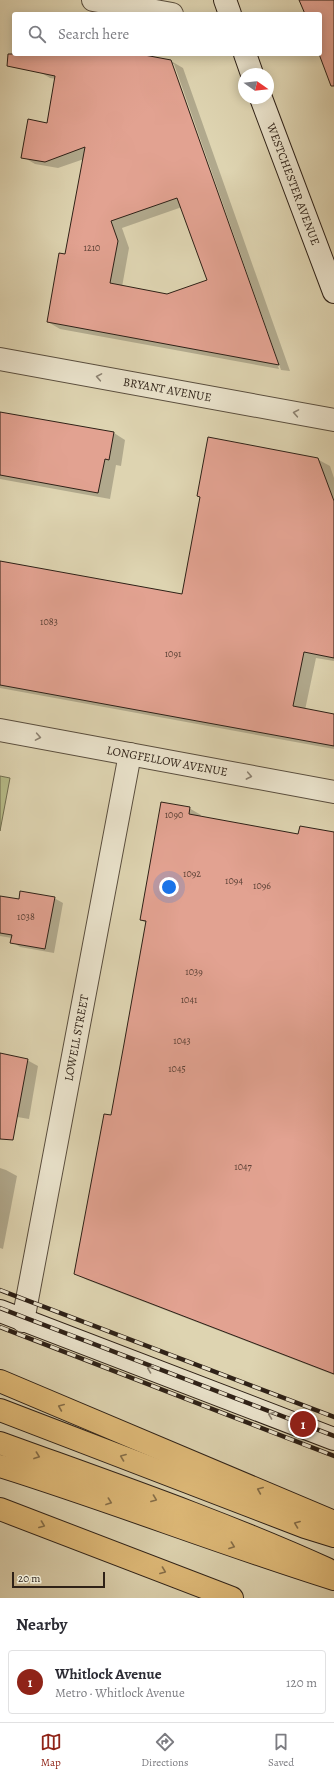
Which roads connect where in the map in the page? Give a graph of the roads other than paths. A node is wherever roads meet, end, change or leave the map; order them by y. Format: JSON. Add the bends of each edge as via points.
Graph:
{"nodes":[{"id":1,"x":93,"y":0,"type":"edge"},
{"id":2,"x":225,"y":0,"type":"edge"},
{"id":3,"x":161,"y":12,"type":"edge"},
{"id":4,"x":229,"y":12,"type":"edge"},
{"id":5,"x":246,"y":56,"type":"edge"},
{"id":6,"x":250,"y":68,"type":"edge"},
{"id":7,"x":263,"y":104,"type":"edge"},
{"id":8,"x":334,"y":292,"type":"edge"},
{"id":9,"x":0,"y":359,"type":"edge"},
{"id":10,"x":334,"y":420,"type":"edge"},
{"id":11,"x":0,"y":730,"type":"edge"},
{"id":12,"x":130,"y":754,"type":"junction"},
{"id":13,"x":334,"y":792,"type":"edge"},
{"id":14,"x":0,"y":1311,"type":"edge"},
{"id":15,"x":23,"y":1321,"type":"junction"},
{"id":16,"x":0,"y":1381,"type":"edge"},
{"id":17,"x":0,"y":1410,"type":"edge"},
{"id":18,"x":334,"y":1439,"type":"edge"},
{"id":19,"x":0,"y":1443,"type":"edge"},
{"id":20,"x":0,"y":1466,"type":"edge"},
{"id":21,"x":3,"y":1510,"type":"edge"},
{"id":22,"x":334,"y":1522,"type":"edge"},
{"id":23,"x":334,"y":1536,"type":"edge"},
{"id":24,"x":334,"y":1572,"type":"edge"},
{"id":25,"x":334,"y":1579,"type":"edge"},
{"id":26,"x":232,"y":1598,"type":"edge"}],
"edges":[{"from":1,"to":3,"type":"street"},
{"from":2,"to":4,"type":"street"},
{"from":5,"to":6,"type":"street"},
{"from":7,"to":8,"type":"street","name":"WESTCHESTER AVENUE"},
{"from":10,"to":9,"type":"street","name":"BRYANT AVENUE","one_way":true},
{"from":11,"to":12,"type":"street","name":"LONGFELLOW AVENUE","one_way":true},
{"from":12,"to":13,"type":"street","name":"LONGFELLOW AVENUE","one_way":true},
{"from":12,"to":15,"type":"street","name":"LOWELL STREET"},
{"from":14,"to":15,"type":"street"},
{"from":18,"to":15,"type":"street","one_way":true},
{"from":22,"to":16,"type":"main road","one_way":true},
{"from":23,"to":17,"type":"main road","one_way":true},
{"from":19,"to":24,"type":"main road","one_way":true,"via":[[276,1546]]},
{"from":20,"to":25,"type":"main road","one_way":true},
{"from":21,"to":26,"type":"main road","one_way":true}]}
